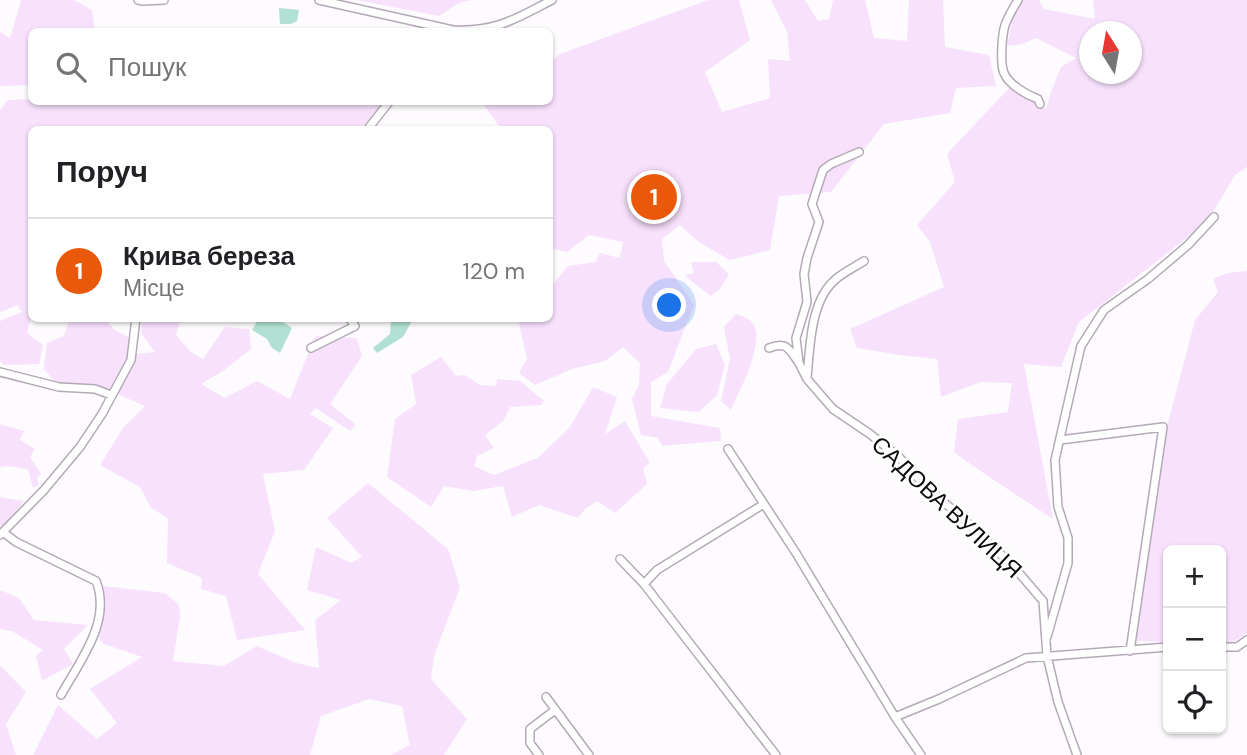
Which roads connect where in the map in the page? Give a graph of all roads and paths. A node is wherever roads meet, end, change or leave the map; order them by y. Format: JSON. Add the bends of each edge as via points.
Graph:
{"nodes":[{"id":1,"x":138,"y":0,"type":"edge"},
{"id":2,"x":164,"y":0,"type":"edge"},
{"id":3,"x":319,"y":0,"type":"edge"},
{"id":4,"x":552,"y":0,"type":"edge"},
{"id":5,"x":1018,"y":0,"type":"edge"},
{"id":6,"x":439,"y":28,"type":"edge"},
{"id":7,"x":487,"y":28,"type":"edge"},
{"id":8,"x":1040,"y":104,"type":"dead end"},
{"id":9,"x":387,"y":105,"type":"edge"},
{"id":10,"x":370,"y":126,"type":"edge"},
{"id":11,"x":859,"y":152,"type":"dead end"},
{"id":12,"x":1214,"y":217,"type":"dead end"},
{"id":13,"x":864,"y":261,"type":"dead end"},
{"id":14,"x":136,"y":322,"type":"edge"},
{"id":15,"x":352,"y":322,"type":"edge"},
{"id":16,"x":311,"y":348,"type":"dead end"},
{"id":17,"x":769,"y":348,"type":"dead end"},
{"id":18,"x":799,"y":363,"type":"junction"},
{"id":19,"x":0,"y":372,"type":"edge"},
{"id":20,"x":807,"y":379,"type":"junction"},
{"id":21,"x":111,"y":395,"type":"junction"},
{"id":22,"x":1060,"y":440,"type":"junction"},
{"id":23,"x":728,"y":449,"type":"dead end"},
{"id":24,"x":764,"y":504,"type":"junction"},
{"id":25,"x":1,"y":534,"type":"edge"},
{"id":26,"x":620,"y":559,"type":"dead end"},
{"id":27,"x":644,"y":584,"type":"junction"},
{"id":28,"x":1043,"y":601,"type":"junction"},
{"id":29,"x":1058,"y":601,"type":"junction"},
{"id":30,"x":1046,"y":640,"type":"junction"},
{"id":31,"x":1247,"y":640,"type":"edge"},
{"id":32,"x":1226,"y":646,"type":"edge"},
{"id":33,"x":1163,"y":648,"type":"edge"},
{"id":34,"x":1130,"y":651,"type":"junction"},
{"id":35,"x":1047,"y":656,"type":"junction"},
{"id":36,"x":61,"y":695,"type":"dead end"},
{"id":37,"x":546,"y":697,"type":"dead end"},
{"id":38,"x":555,"y":710,"type":"junction"},
{"id":39,"x":895,"y":717,"type":"junction"},
{"id":40,"x":540,"y":755,"type":"edge"},
{"id":41,"x":589,"y":755,"type":"edge"},
{"id":42,"x":776,"y":755,"type":"edge"},
{"id":43,"x":921,"y":755,"type":"edge"},
{"id":44,"x":1077,"y":755,"type":"edge"}],
"edges":[{"from":1,"to":2,"type":"street"},
{"from":3,"to":6,"type":"street"},
{"from":4,"to":7,"type":"street","via":[[505,24]]},
{"from":5,"to":8,"type":"street","via":[[1004,29],[1003,70]]},
{"from":9,"to":10,"type":"street"},
{"from":11,"to":18,"type":"street","via":[[823,170],[812,204],[819,222],[804,274],[807,302],[796,338]]},
{"from":12,"to":22,"type":"street","via":[[1148,279],[1104,310],[1091,328],[1080,346]]},
{"from":13,"to":20,"type":"street","via":[[835,279],[824,293],[814,319]]},
{"from":14,"to":21,"type":"street","via":[[131,360]]},
{"from":15,"to":16,"type":"street","via":[[355,326]]},
{"from":17,"to":18,"type":"street","via":[[787,346]]},
{"from":18,"to":20,"type":"street","name":"САДОВА ВУЛИЦЯ"},
{"from":19,"to":21,"type":"street"},
{"from":20,"to":28,"type":"street","name":"САДОВА ВУЛИЦЯ","via":[[833,409],[900,458],[978,531]]},
{"from":21,"to":25,"type":"street","via":[[79,447]]},
{"from":22,"to":29,"type":"street","via":[[1055,460],[1058,507],[1068,538],[1068,563]]},
{"from":22,"to":34,"type":"street","via":[[1163,427]]},
{"from":23,"to":24,"type":"street"},
{"from":24,"to":27,"type":"street","via":[[657,570]]},
{"from":24,"to":39,"type":"street"},
{"from":25,"to":36,"type":"street","via":[[96,581],[99,587],[102,604],[92,639]]},
{"from":26,"to":27,"type":"street"},
{"from":27,"to":42,"type":"street"},
{"from":28,"to":29,"type":"street"},
{"from":28,"to":30,"type":"street"},
{"from":29,"to":30,"type":"street"},
{"from":30,"to":35,"type":"street"},
{"from":31,"to":32,"type":"street","via":[[1237,647]]},
{"from":33,"to":34,"type":"street"},
{"from":34,"to":35,"type":"street"},
{"from":35,"to":39,"type":"street","via":[[1026,658]]},
{"from":35,"to":44,"type":"street"},
{"from":37,"to":38,"type":"street"},
{"from":38,"to":40,"type":"street","via":[[530,729],[530,743]]},
{"from":38,"to":41,"type":"street"},
{"from":39,"to":43,"type":"street"}]}
